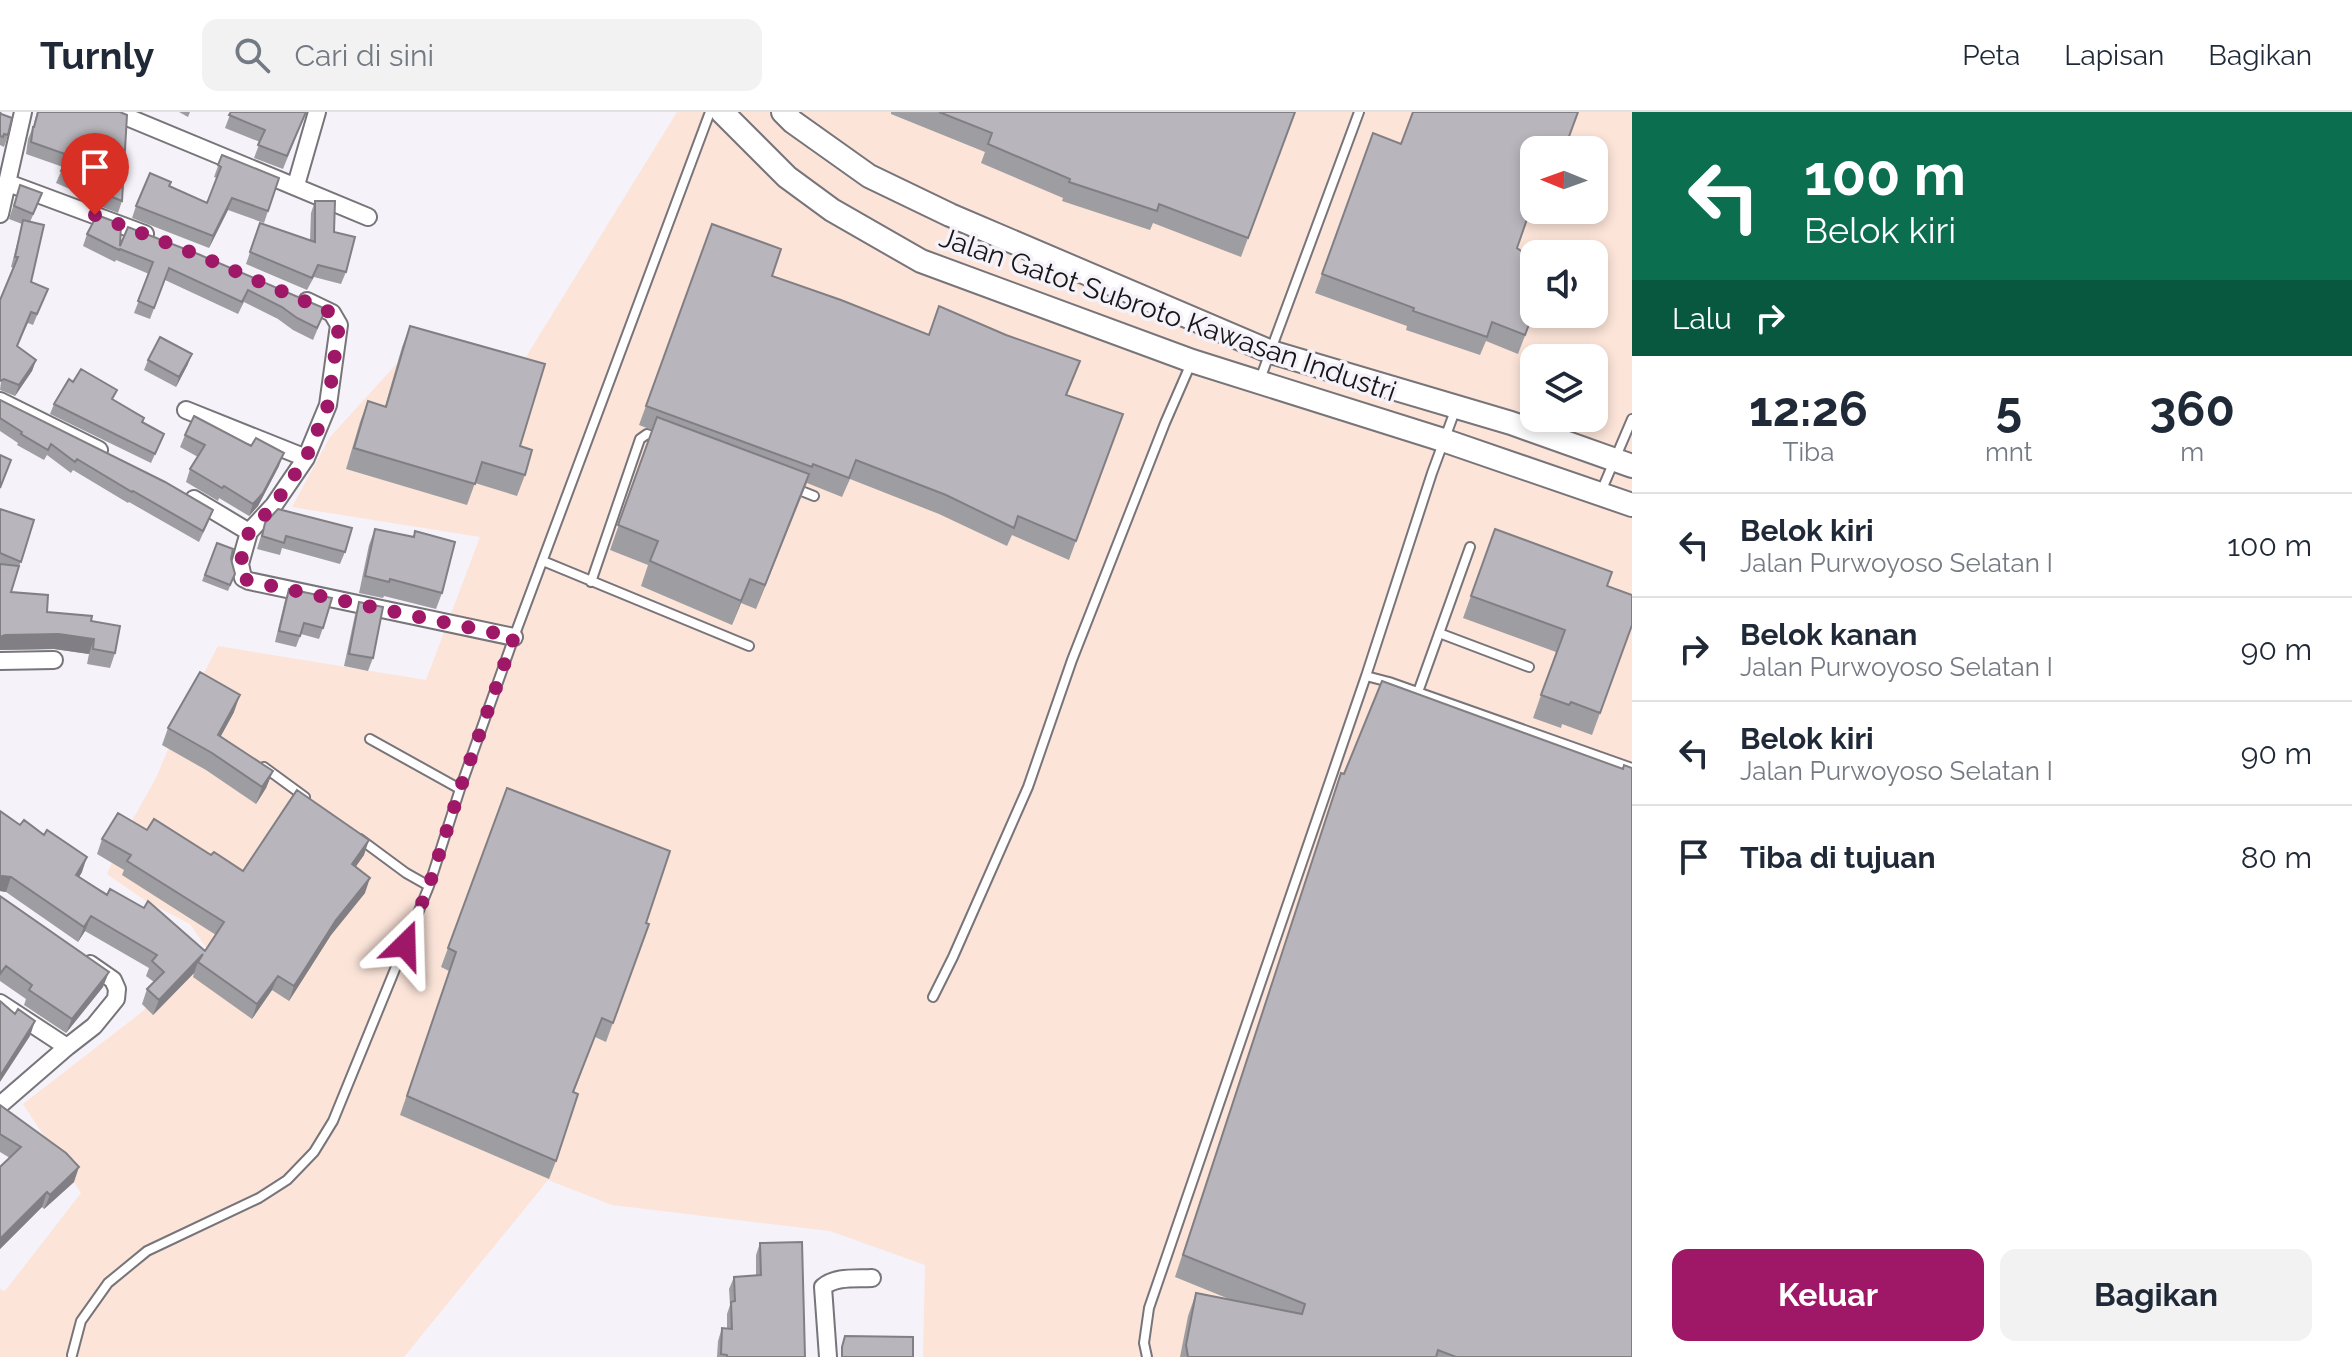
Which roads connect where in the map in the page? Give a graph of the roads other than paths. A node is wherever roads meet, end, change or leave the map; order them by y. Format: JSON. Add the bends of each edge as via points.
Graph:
{"nodes":[{"id":1,"x":23,"y":112,"type":"edge"},
{"id":2,"x":115,"y":112,"type":"edge"},
{"id":3,"x":317,"y":112,"type":"edge"},
{"id":4,"x":710,"y":112,"type":"edge"},
{"id":5,"x":722,"y":112,"type":"edge"},
{"id":6,"x":783,"y":112,"type":"edge"},
{"id":7,"x":1359,"y":112,"type":"edge"},
{"id":8,"x":8,"y":183,"type":"junction"},
{"id":9,"x":296,"y":185,"type":"junction"},
{"id":10,"x":0,"y":214,"type":"edge"},
{"id":11,"x":368,"y":217,"type":"dead end"},
{"id":12,"x":157,"y":239,"type":"edge"},
{"id":13,"x":295,"y":297,"type":"edge"},
{"id":14,"x":1271,"y":352,"type":"junction"},
{"id":15,"x":1192,"y":361,"type":"junction"},
{"id":16,"x":1259,"y":382,"type":"junction"},
{"id":17,"x":0,"y":401,"type":"edge"},
{"id":18,"x":1457,"y":407,"type":"junction"},
{"id":19,"x":186,"y":410,"type":"dead end"},
{"id":20,"x":1632,"y":419,"type":"edge"},
{"id":21,"x":667,"y":440,"type":"edge"},
{"id":22,"x":1443,"y":440,"type":"junction"},
{"id":23,"x":111,"y":456,"type":"edge"},
{"id":24,"x":306,"y":458,"type":"junction"},
{"id":25,"x":1624,"y":463,"type":"edge"},
{"id":26,"x":785,"y":485,"type":"edge"},
{"id":27,"x":178,"y":490,"type":"edge"},
{"id":28,"x":1600,"y":495,"type":"junction"},
{"id":29,"x":814,"y":496,"type":"dead end"},
{"id":30,"x":1632,"y":505,"type":"edge"},
{"id":31,"x":249,"y":532,"type":"junction"},
{"id":32,"x":1470,"y":547,"type":"dead end"},
{"id":33,"x":543,"y":561,"type":"junction"},
{"id":34,"x":591,"y":582,"type":"junction"},
{"id":35,"x":1439,"y":633,"type":"junction"},
{"id":36,"x":514,"y":637,"type":"junction"},
{"id":37,"x":749,"y":646,"type":"dead end"},
{"id":38,"x":54,"y":660,"type":"dead end"},
{"id":39,"x":0,"y":661,"type":"edge"},
{"id":40,"x":1529,"y":667,"type":"dead end"},
{"id":41,"x":1366,"y":676,"type":"junction"},
{"id":42,"x":1418,"y":692,"type":"junction"},
{"id":43,"x":370,"y":739,"type":"dead end"},
{"id":44,"x":252,"y":758,"type":"edge"},
{"id":45,"x":1632,"y":768,"type":"edge"},
{"id":46,"x":460,"y":789,"type":"junction"},
{"id":47,"x":309,"y":800,"type":"edge"},
{"id":48,"x":356,"y":836,"type":"edge"},
{"id":49,"x":429,"y":886,"type":"junction"},
{"id":50,"x":75,"y":953,"type":"edge"},
{"id":51,"x":933,"y":997,"type":"dead end"},
{"id":52,"x":0,"y":1003,"type":"edge"},
{"id":53,"x":67,"y":1047,"type":"junction"},
{"id":54,"x":4,"y":1111,"type":"edge"},
{"id":55,"x":872,"y":1278,"type":"dead end"},
{"id":56,"x":72,"y":1355,"type":"dead end"},
{"id":57,"x":828,"y":1357,"type":"edge"},
{"id":58,"x":1147,"y":1357,"type":"edge"}],
"edges":[{"from":1,"to":8,"type":"street"},
{"from":2,"to":9,"type":"street"},
{"from":3,"to":9,"type":"street"},
{"from":4,"to":33,"type":"lane"},
{"from":5,"to":15,"type":"street","name":"Jalan Gatot Subroto Kawasan Industri","via":[[809,194],[921,261]]},
{"from":6,"to":14,"type":"street","name":"Jalan Gatot Subroto Kawasan Industri","via":[[869,176]]},
{"from":7,"to":14,"type":"lane"},
{"from":8,"to":10,"type":"street"},
{"from":8,"to":12,"type":"street"},
{"from":9,"to":11,"type":"street"},
{"from":13,"to":24,"type":"street","via":[[332,313],[339,325],[328,405]]},
{"from":14,"to":16,"type":"lane"},
{"from":14,"to":18,"type":"street","name":"Jalan Gatot Subroto Kawasan Industri"},
{"from":15,"to":16,"type":"street","name":"Jalan Gatot Subroto Kawasan Industri"},
{"from":15,"to":51,"type":"lane","via":[[1077,645],[1028,787]]},
{"from":16,"to":22,"type":"street","name":"Jalan Gatot Subroto Kawasan Industri"},
{"from":17,"to":23,"type":"street"},
{"from":18,"to":22,"type":"lane"},
{"from":18,"to":25,"type":"street","name":"Jalan Gatot Subroto Kawasan Industri"},
{"from":19,"to":24,"type":"street"},
{"from":20,"to":25,"type":"lane"},
{"from":21,"to":34,"type":"lane","via":[[647,434],[640,439]]},
{"from":22,"to":28,"type":"street","name":"Jalan Gatot Subroto Kawasan Industri"},
{"from":22,"to":41,"type":"lane"},
{"from":24,"to":31,"type":"street"},
{"from":25,"to":28,"type":"lane"},
{"from":26,"to":29,"type":"lane"},
{"from":27,"to":31,"type":"street"},
{"from":28,"to":30,"type":"street","name":"Jalan Gatot Subroto Kawasan Industri"},
{"from":31,"to":36,"type":"street","via":[[240,564],[240,573],[249,581]]},
{"from":32,"to":35,"type":"lane"},
{"from":33,"to":34,"type":"lane"},
{"from":33,"to":36,"type":"lane"},
{"from":34,"to":37,"type":"lane"},
{"from":35,"to":40,"type":"lane"},
{"from":35,"to":42,"type":"lane"},
{"from":36,"to":46,"type":"lane"},
{"from":38,"to":39,"type":"street"},
{"from":41,"to":42,"type":"lane"},
{"from":41,"to":58,"type":"lane","via":[[1149,1308]]},
{"from":42,"to":45,"type":"lane"},
{"from":43,"to":46,"type":"lane"},
{"from":44,"to":47,"type":"lane"},
{"from":46,"to":49,"type":"lane"},
{"from":48,"to":49,"type":"lane"},
{"from":49,"to":56,"type":"lane","via":[[333,1121],[314,1152],[287,1180],[259,1198],[147,1251],[108,1283],[81,1321]]},
{"from":50,"to":53,"type":"street","via":[[113,980],[117,989],[116,999],[94,1026]]},
{"from":52,"to":53,"type":"street"},
{"from":53,"to":54,"type":"street"},
{"from":55,"to":57,"type":"street","via":[[837,1280],[823,1287]]}]}
